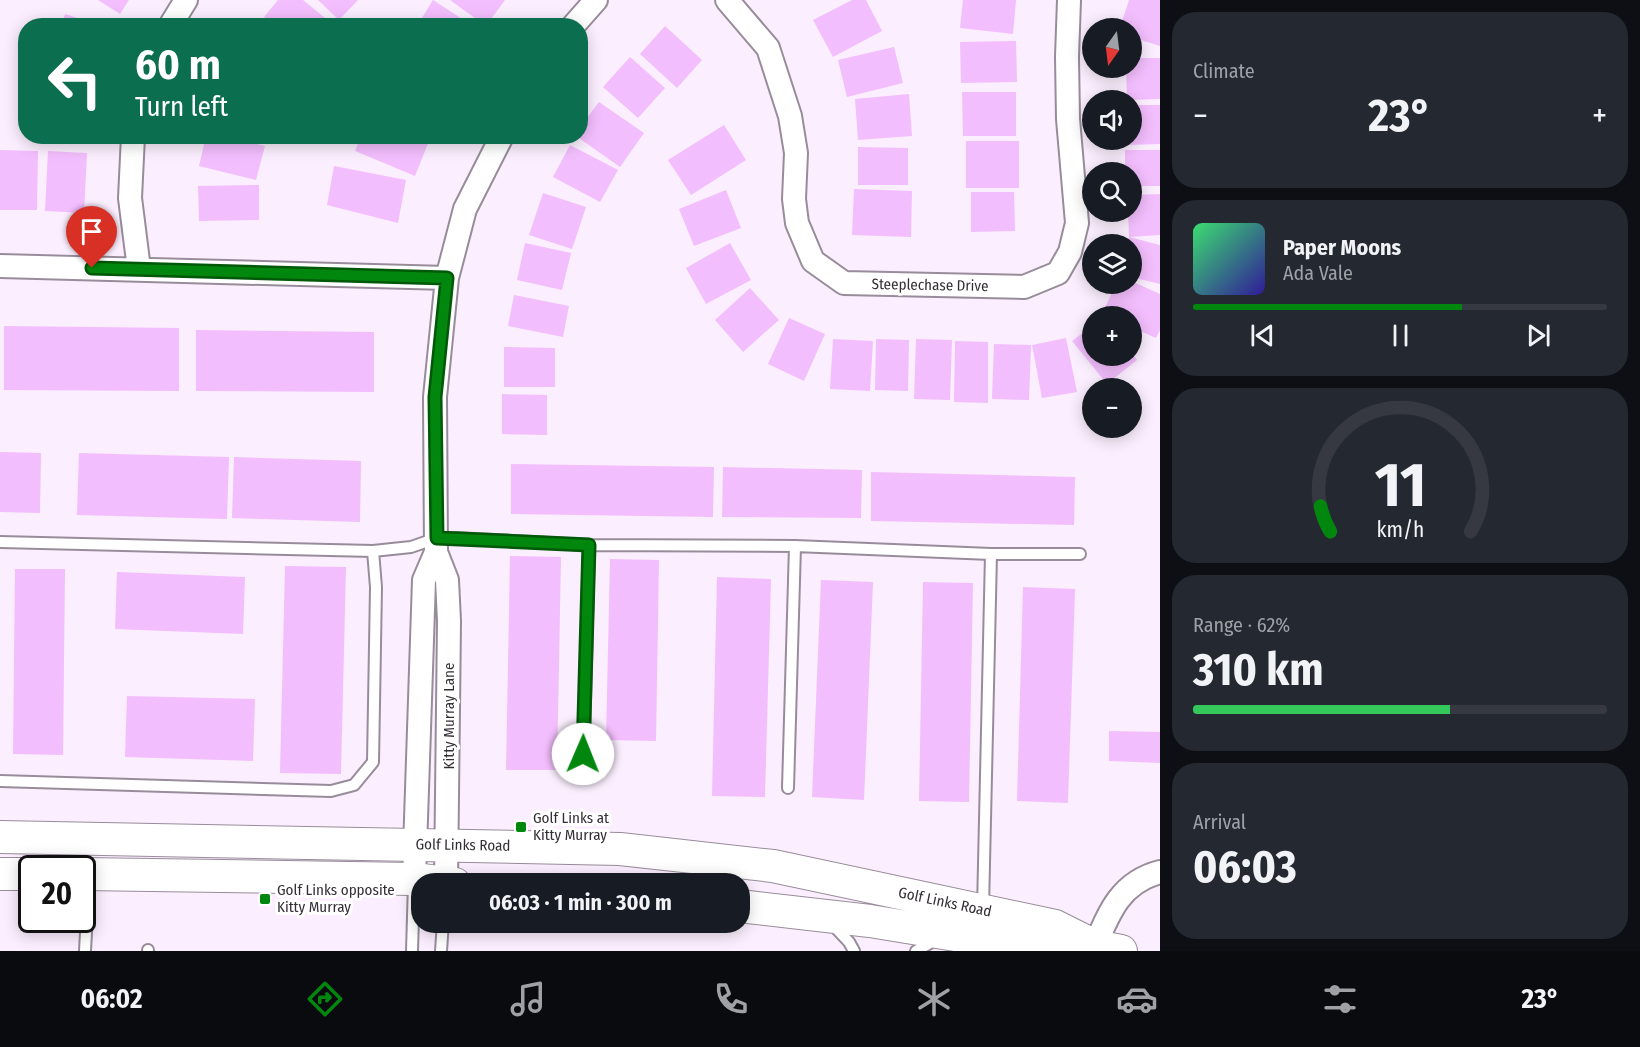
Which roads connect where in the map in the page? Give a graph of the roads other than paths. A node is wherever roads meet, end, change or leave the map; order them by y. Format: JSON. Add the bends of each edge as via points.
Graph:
{"nodes":[{"id":1,"x":186,"y":0,"type":"edge"},
{"id":2,"x":596,"y":0,"type":"edge"},
{"id":3,"x":727,"y":0,"type":"edge"},
{"id":4,"x":1068,"y":0,"type":"edge"},
{"id":5,"x":175,"y":18,"type":"edge"},
{"id":6,"x":580,"y":18,"type":"edge"},
{"id":7,"x":133,"y":144,"type":"edge"},
{"id":8,"x":498,"y":144,"type":"edge"},
{"id":9,"x":0,"y":266,"type":"edge"},
{"id":10,"x":139,"y":269,"type":"junction"},
{"id":11,"x":447,"y":278,"type":"junction"},
{"id":12,"x":0,"y":542,"type":"edge"},
{"id":13,"x":436,"y":545,"type":"junction"},
{"id":14,"x":589,"y":545,"type":"junction"},
{"id":15,"x":795,"y":546,"type":"junction"},
{"id":16,"x":373,"y":551,"type":"junction"},
{"id":17,"x":991,"y":554,"type":"junction"},
{"id":18,"x":1080,"y":554,"type":"dead end"},
{"id":19,"x":583,"y":778,"type":"dead end"},
{"id":20,"x":0,"y":781,"type":"edge"},
{"id":21,"x":788,"y":788,"type":"dead end"},
{"id":22,"x":0,"y":837,"type":"edge"},
{"id":23,"x":417,"y":844,"type":"junction"},
{"id":24,"x":448,"y":845,"type":"junction"},
{"id":25,"x":1160,"y":872,"type":"edge"},
{"id":26,"x":415,"y":873,"type":"edge"},
{"id":27,"x":447,"y":873,"type":"edge"},
{"id":28,"x":0,"y":874,"type":"edge"},
{"id":29,"x":18,"y":874,"type":"edge"},
{"id":30,"x":96,"y":874,"type":"edge"},
{"id":31,"x":411,"y":879,"type":"edge"},
{"id":32,"x":750,"y":907,"type":"edge"},
{"id":33,"x":983,"y":910,"type":"junction"},
{"id":34,"x":825,"y":916,"type":"junction"},
{"id":35,"x":85,"y":933,"type":"edge"},
{"id":36,"x":412,"y":933,"type":"edge"},
{"id":37,"x":442,"y":933,"type":"edge"},
{"id":38,"x":946,"y":933,"type":"junction"},
{"id":39,"x":1108,"y":948,"type":"edge"},
{"id":40,"x":85,"y":951,"type":"edge"},
{"id":41,"x":412,"y":951,"type":"edge"},
{"id":42,"x":441,"y":951,"type":"edge"},
{"id":43,"x":854,"y":951,"type":"edge"},
{"id":44,"x":916,"y":951,"type":"edge"},
{"id":45,"x":1054,"y":951,"type":"edge"}],
"edges":[{"from":1,"to":5,"type":"street"},
{"from":2,"to":6,"type":"street"},
{"from":3,"to":4,"type":"street","name":"Steeplechase Drive","via":[[768,48],[790,116],[796,153],[797,223],[813,261],[844,283],[1024,287],[1058,273],[1070,252],[1077,223],[1068,119]]},
{"from":7,"to":10,"type":"street","via":[[130,198]]},
{"from":8,"to":11,"type":"street","name":"Kitty Murray Lane","via":[[465,209]]},
{"from":9,"to":10,"type":"street"},
{"from":10,"to":11,"type":"street"},
{"from":11,"to":13,"type":"street","name":"Kitty Murray Lane","via":[[435,397]]},
{"from":12,"to":16,"type":"lane"},
{"from":13,"to":14,"type":"lane"},
{"from":13,"to":16,"type":"lane"},
{"from":13,"to":23,"type":"street","name":"Kitty Murray Lane","via":[[424,580]]},
{"from":13,"to":24,"type":"street","name":"Kitty Murray Lane","via":[[447,580],[449,621]]},
{"from":14,"to":15,"type":"lane"},
{"from":14,"to":19,"type":"lane"},
{"from":15,"to":17,"type":"lane"},
{"from":15,"to":21,"type":"lane"},
{"from":16,"to":20,"type":"lane","via":[[373,762],[354,785],[331,792]]},
{"from":17,"to":18,"type":"lane"},
{"from":17,"to":33,"type":"lane"},
{"from":22,"to":23,"type":"main road","name":"Golf Links Road"},
{"from":23,"to":24,"type":"main road","name":"Golf Links Road"},
{"from":23,"to":26,"type":"street","name":"Kitty Murray Lane"},
{"from":24,"to":27,"type":"street","name":"Kitty Murray Lane"},
{"from":24,"to":33,"type":"main road","name":"Golf Links Road","via":[[620,849],[773,866]]},
{"from":25,"to":39,"type":"street","via":[[1119,896],[1110,909]]},
{"from":28,"to":29,"type":"main road"},
{"from":30,"to":31,"type":"main road"},
{"from":32,"to":34,"type":"main road","name":"Golf Links Road"},
{"from":33,"to":39,"type":"main road","name":"Golf Links Road","via":[[1055,926]]},
{"from":34,"to":38,"type":"main road","name":"Golf Links Road"},
{"from":34,"to":43,"type":"lane"},
{"from":35,"to":40,"type":"lane"},
{"from":36,"to":41,"type":"lane"},
{"from":37,"to":42,"type":"lane"},
{"from":38,"to":44,"type":"lane"},
{"from":38,"to":45,"type":"main road","name":"Golf Links Road"},
{"from":39,"to":45,"type":"main road","name":"Golf Links Road"}]}
